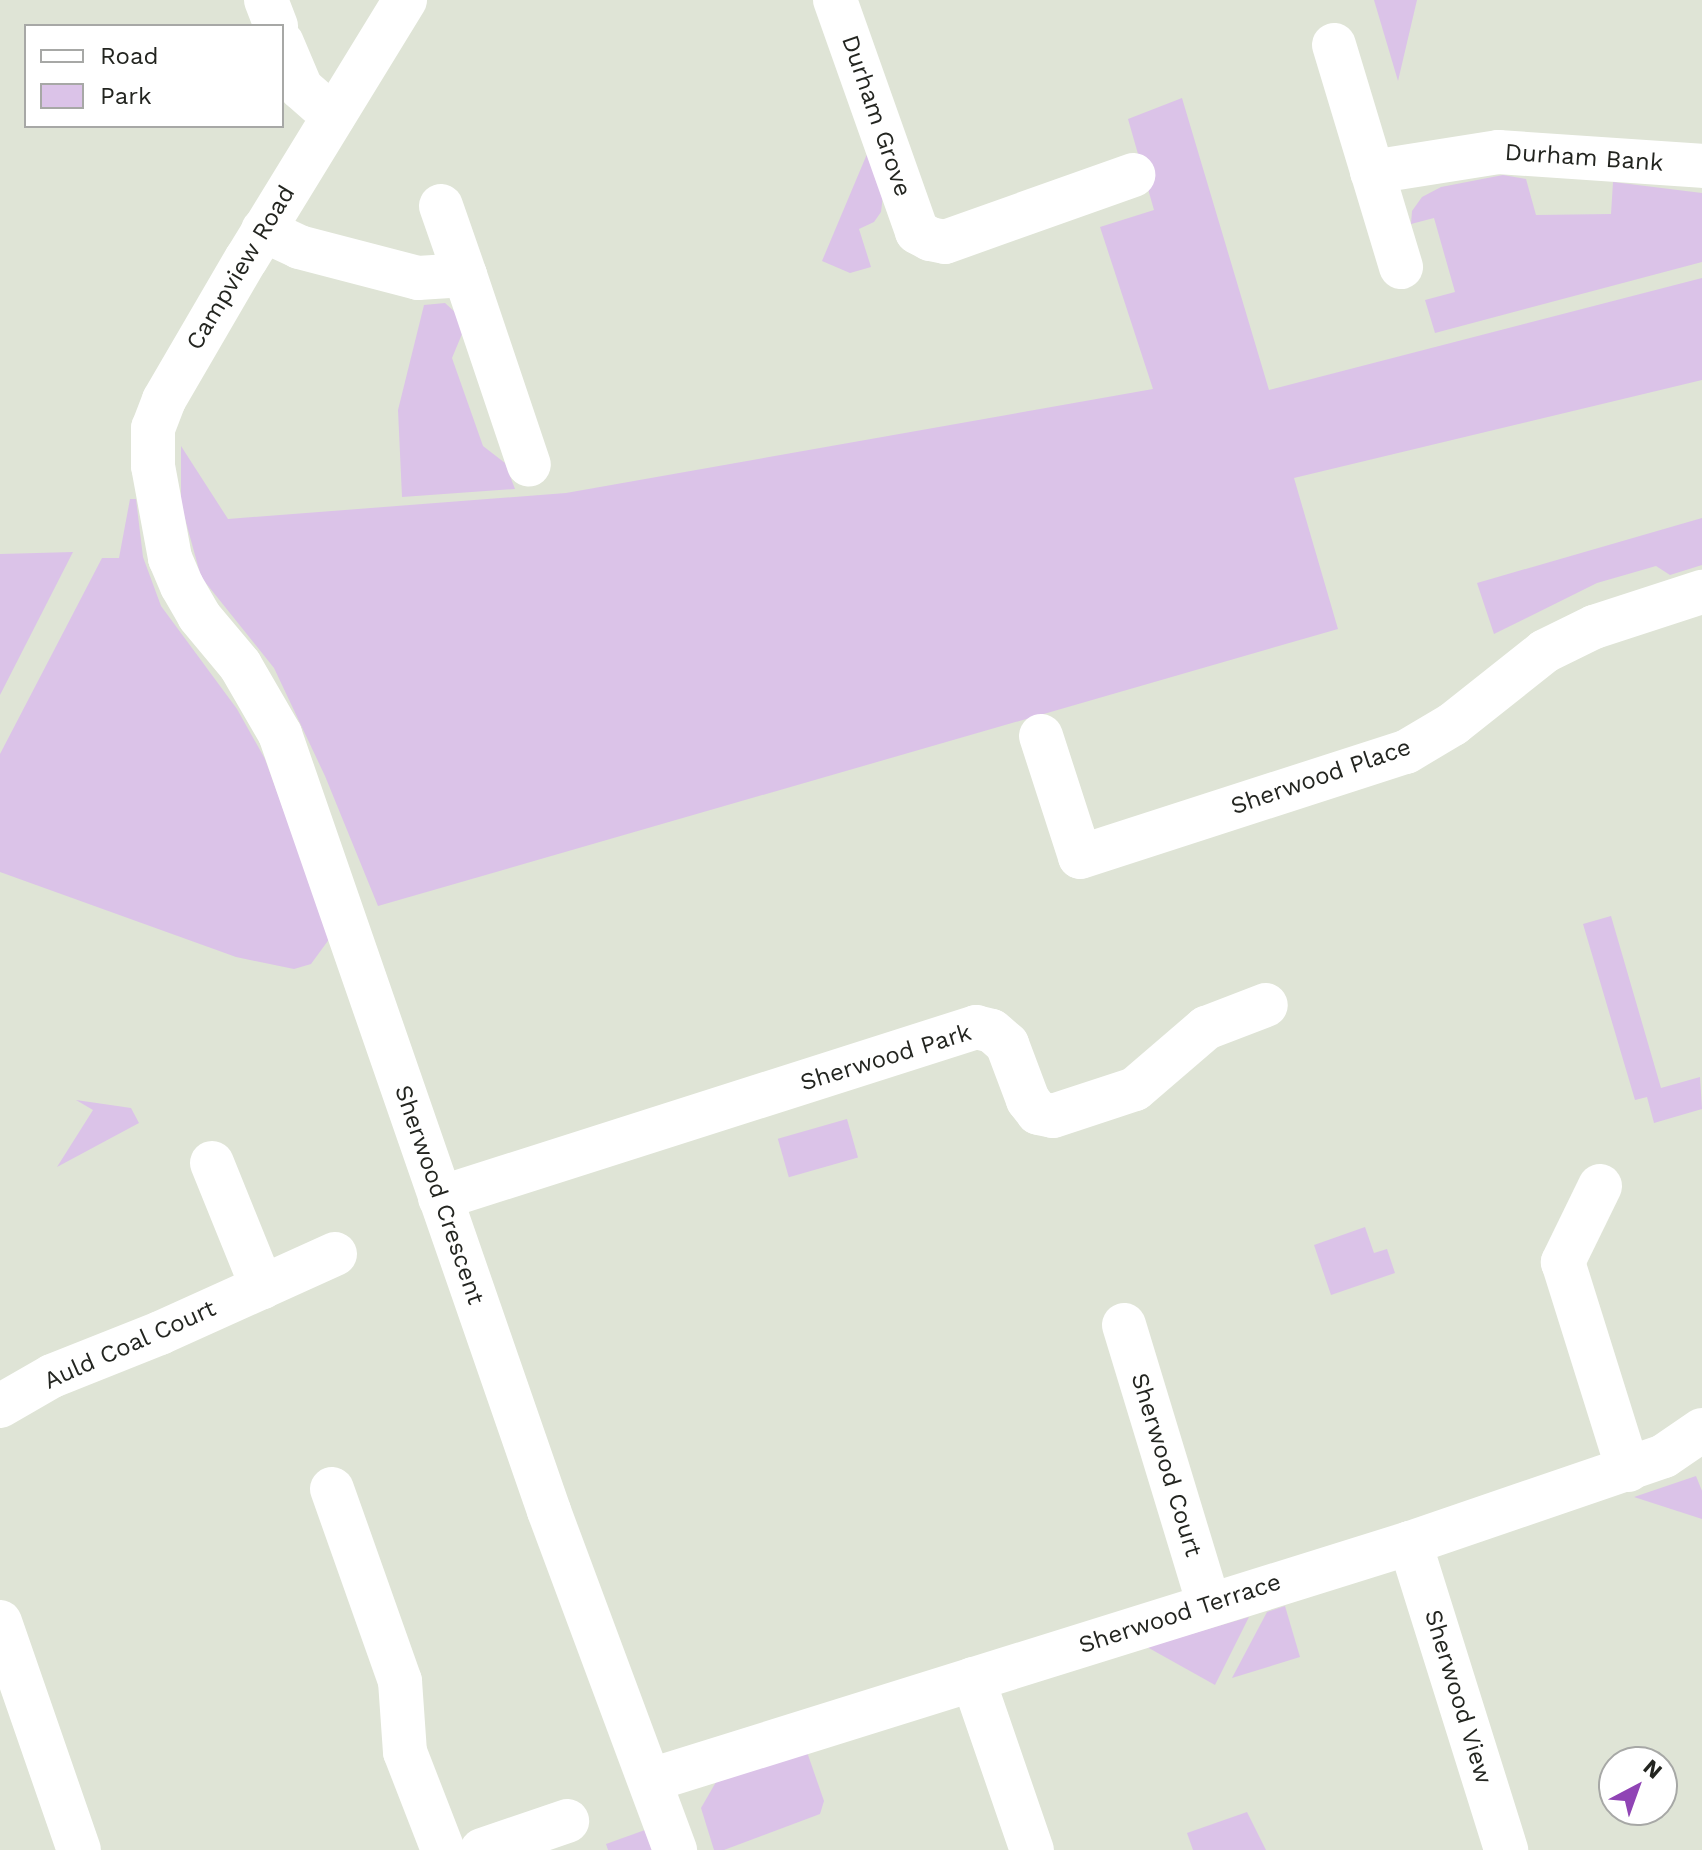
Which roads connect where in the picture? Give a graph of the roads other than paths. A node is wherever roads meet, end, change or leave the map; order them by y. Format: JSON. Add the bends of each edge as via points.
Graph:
{"nodes":[{"id":1,"x":266,"y":0,"type":"edge"},
{"id":2,"x":405,"y":0,"type":"edge"},
{"id":3,"x":835,"y":0,"type":"edge"},
{"id":4,"x":275,"y":24,"type":"edge"},
{"id":5,"x":1334,"y":45,"type":"dead end"},
{"id":6,"x":284,"y":48,"type":"edge"},
{"id":7,"x":333,"y":116,"type":"junction"},
{"id":8,"x":1702,"y":166,"type":"edge"},
{"id":9,"x":1372,"y":172,"type":"junction"},
{"id":10,"x":1133,"y":175,"type":"dead end"},
{"id":11,"x":441,"y":206,"type":"dead end"},
{"id":12,"x":263,"y":230,"type":"junction"},
{"id":13,"x":1401,"y":267,"type":"dead end"},
{"id":14,"x":465,"y":275,"type":"junction"},
{"id":15,"x":529,"y":465,"type":"dead end"},
{"id":16,"x":170,"y":558,"type":"joint"},
{"id":17,"x":1702,"y":592,"type":"edge"},
{"id":18,"x":1041,"y":736,"type":"dead end"},
{"id":19,"x":1266,"y":1005,"type":"dead end"},
{"id":20,"x":212,"y":1163,"type":"dead end"},
{"id":21,"x":1600,"y":1186,"type":"dead end"},
{"id":22,"x":440,"y":1198,"type":"junction"},
{"id":23,"x":335,"y":1254,"type":"dead end"},
{"id":24,"x":262,"y":1287,"type":"junction"},
{"id":25,"x":1124,"y":1325,"type":"dead end"},
{"id":26,"x":0,"y":1406,"type":"edge"},
{"id":27,"x":1702,"y":1430,"type":"edge"},
{"id":28,"x":1628,"y":1470,"type":"junction"},
{"id":29,"x":332,"y":1489,"type":"dead end"},
{"id":30,"x":1410,"y":1543,"type":"junction"},
{"id":31,"x":1209,"y":1604,"type":"junction"},
{"id":32,"x":0,"y":1622,"type":"edge"},
{"id":33,"x":973,"y":1679,"type":"junction"},
{"id":34,"x":651,"y":1780,"type":"junction"},
{"id":35,"x":567,"y":1821,"type":"dead end"},
{"id":36,"x":79,"y":1850,"type":"edge"},
{"id":37,"x":443,"y":1850,"type":"edge"},
{"id":38,"x":482,"y":1850,"type":"edge"},
{"id":39,"x":675,"y":1850,"type":"edge"},
{"id":40,"x":1032,"y":1850,"type":"edge"},
{"id":41,"x":1506,"y":1850,"type":"edge"}],
"edges":[{"from":1,"to":4,"type":"street"},
{"from":2,"to":7,"type":"street","name":"Campview Road"},
{"from":3,"to":10,"type":"street","name":"Durham Grove","via":[[901,239],[945,242]]},
{"from":5,"to":9,"type":"street"},
{"from":6,"to":7,"type":"street","via":[[301,88]]},
{"from":7,"to":12,"type":"street","name":"Campview Road"},
{"from":8,"to":9,"type":"street","name":"Durham Bank","via":[[1498,152]]},
{"from":9,"to":13,"type":"street"},
{"from":11,"to":14,"type":"street"},
{"from":12,"to":14,"type":"street","via":[[299,247],[418,278]]},
{"from":12,"to":16,"type":"street","name":"Campview Road","via":[[153,428],[153,466]]},
{"from":14,"to":15,"type":"street"},
{"from":16,"to":22,"type":"street","name":"Sherwood Crescent","via":[[199,616],[240,665],[280,734]]},
{"from":17,"to":18,"type":"street","name":"Sherwood Place","via":[[1594,627],[1545,651],[1453,724],[1406,752],[1080,857]]},
{"from":19,"to":22,"type":"street","name":"Sherwood Park","via":[[1206,1028],[1135,1089],[1053,1116],[1038,1113],[1028,1100],[1007,1044],[992,1031],[976,1027]]},
{"from":20,"to":24,"type":"street"},
{"from":21,"to":28,"type":"street","via":[[1563,1262]]},
{"from":22,"to":34,"type":"street","name":"Sherwood Crescent"},
{"from":23,"to":24,"type":"street","name":"Auld Coal Court"},
{"from":24,"to":26,"type":"street","name":"Auld Coal Court","via":[[52,1376]]},
{"from":25,"to":31,"type":"street","name":"Sherwood Court"},
{"from":27,"to":28,"type":"street","name":"Sherwood Terrace","via":[[1664,1456]]},
{"from":28,"to":30,"type":"street","name":"Sherwood Terrace"},
{"from":29,"to":37,"type":"street","via":[[400,1681],[405,1752]]},
{"from":30,"to":31,"type":"street","name":"Sherwood Terrace"},
{"from":30,"to":41,"type":"street","name":"Sherwood View"},
{"from":31,"to":33,"type":"street","name":"Sherwood Terrace"},
{"from":32,"to":36,"type":"street"},
{"from":33,"to":34,"type":"street","name":"Sherwood Terrace"},
{"from":33,"to":40,"type":"street"},
{"from":34,"to":39,"type":"street","name":"Sherwood Crescent"},
{"from":35,"to":38,"type":"street"}]}
